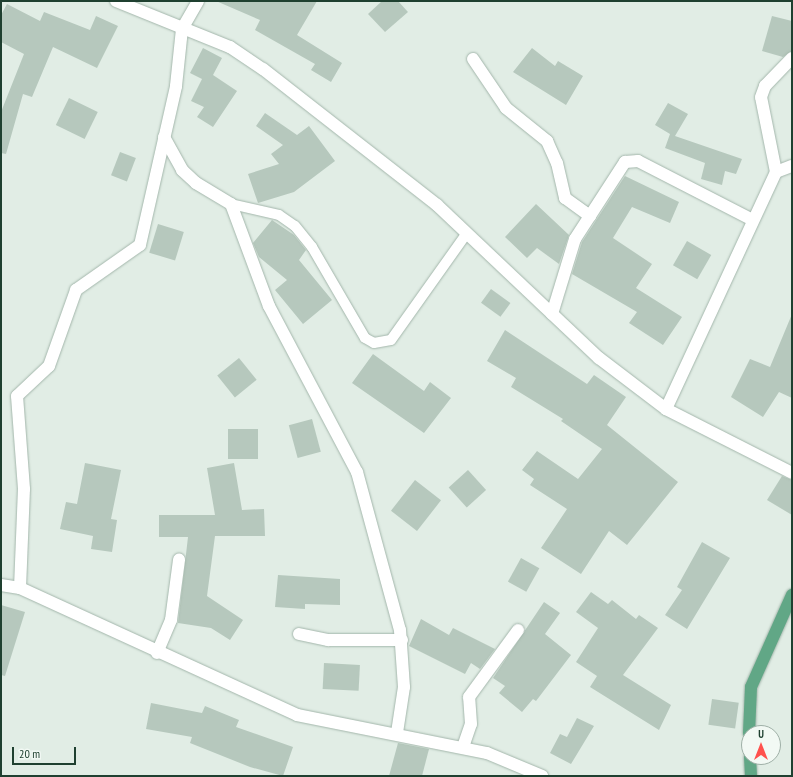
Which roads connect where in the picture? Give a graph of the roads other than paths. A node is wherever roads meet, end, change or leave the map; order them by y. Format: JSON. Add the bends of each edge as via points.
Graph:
{"nodes":[{"id":1,"x":116,"y":1,"type":"edge"},
{"id":2,"x":198,"y":1,"type":"edge"},
{"id":3,"x":182,"y":29,"type":"junction"},
{"id":4,"x":792,"y":58,"type":"edge"},
{"id":5,"x":473,"y":59,"type":"dead end"},
{"id":6,"x":164,"y":137,"type":"junction"},
{"id":7,"x":792,"y":166,"type":"edge"},
{"id":8,"x":776,"y":172,"type":"junction"},
{"id":9,"x":232,"y":204,"type":"junction"},
{"id":10,"x":590,"y":216,"type":"junction"},
{"id":11,"x":753,"y":220,"type":"junction"},
{"id":12,"x":467,"y":233,"type":"junction"},
{"id":13,"x":552,"y":314,"type":"junction"},
{"id":14,"x":666,"y":409,"type":"junction"},
{"id":15,"x":792,"y":473,"type":"edge"},
{"id":16,"x":179,"y":560,"type":"dead end"},
{"id":17,"x":1,"y":585,"type":"edge"},
{"id":18,"x":20,"y":588,"type":"junction"},
{"id":19,"x":792,"y":595,"type":"edge"},
{"id":20,"x":518,"y":630,"type":"dead end"},
{"id":21,"x":299,"y":634,"type":"dead end"},
{"id":22,"x":402,"y":640,"type":"junction"},
{"id":23,"x":157,"y":653,"type":"junction"},
{"id":24,"x":750,"y":725,"type":"edge"},
{"id":25,"x":397,"y":734,"type":"junction"},
{"id":26,"x":463,"y":747,"type":"junction"},
{"id":27,"x":750,"y":765,"type":"edge"},
{"id":28,"x":542,"y":776,"type":"edge"},
{"id":29,"x":751,"y":776,"type":"edge"}],
"edges":[{"from":1,"to":3,"type":"street"},
{"from":2,"to":3,"type":"street"},
{"from":3,"to":6,"type":"street","via":[[176,86]]},
{"from":3,"to":12,"type":"street","via":[[230,47],[263,69],[437,205]]},
{"from":4,"to":8,"type":"street","via":[[765,86],[761,97]]},
{"from":5,"to":10,"type":"street","via":[[506,108],[547,141],[558,163],[564,198]]},
{"from":6,"to":9,"type":"street","via":[[182,170],[196,183]]},
{"from":6,"to":18,"type":"street","via":[[140,245],[76,290],[49,366],[17,396],[24,489]]},
{"from":7,"to":8,"type":"street"},
{"from":8,"to":11,"type":"street"},
{"from":9,"to":12,"type":"lane","via":[[279,215],[295,226],[312,247],[365,338],[374,343],[391,340]]},
{"from":9,"to":22,"type":"street","via":[[269,306],[357,472],[370,508]]},
{"from":10,"to":11,"type":"street","via":[[625,162],[632,160]]},
{"from":10,"to":13,"type":"street","via":[[576,239]]},
{"from":11,"to":14,"type":"street"},
{"from":12,"to":13,"type":"street"},
{"from":13,"to":14,"type":"street","via":[[599,358]]},
{"from":14,"to":15,"type":"street"},
{"from":16,"to":23,"type":"street","via":[[171,620]]},
{"from":17,"to":18,"type":"street"},
{"from":18,"to":23,"type":"street"},
{"from":19,"to":24,"type":"main road","via":[[750,687]]},
{"from":20,"to":26,"type":"street","via":[[469,697],[471,724]]},
{"from":21,"to":22,"type":"street","via":[[328,640]]},
{"from":22,"to":25,"type":"street","via":[[404,687]]},
{"from":23,"to":25,"type":"street","via":[[297,715]]},
{"from":25,"to":26,"type":"street"},
{"from":26,"to":28,"type":"street","via":[[487,753]]},
{"from":27,"to":29,"type":"main road"}]}
